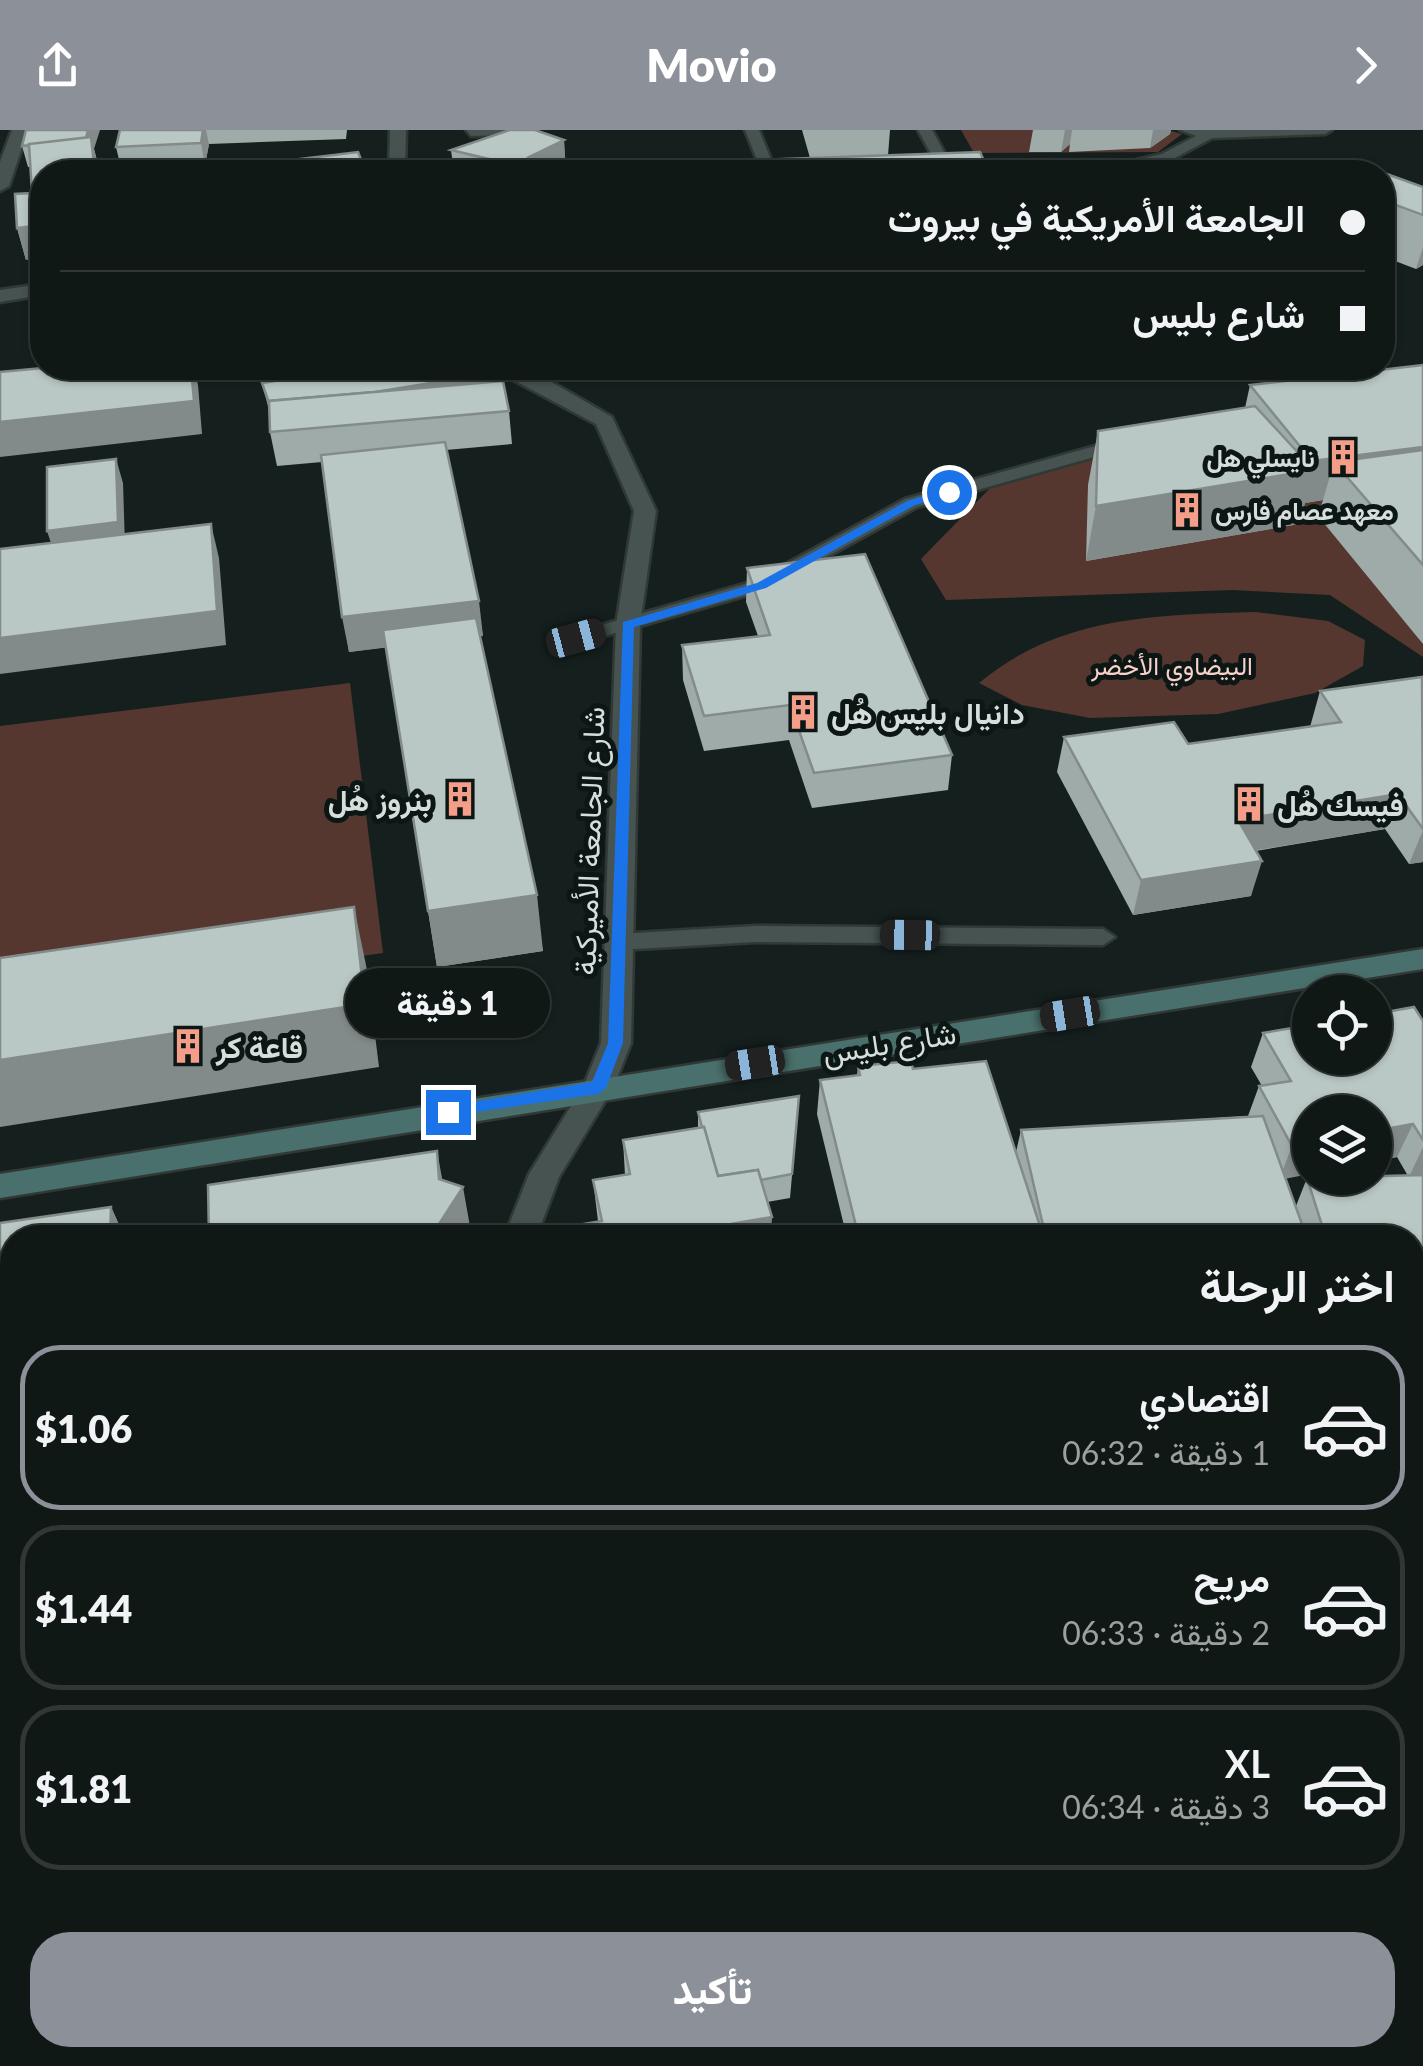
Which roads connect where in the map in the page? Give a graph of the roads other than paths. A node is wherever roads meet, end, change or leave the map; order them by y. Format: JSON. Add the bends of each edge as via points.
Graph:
{"nodes":[{"id":1,"x":20,"y":130,"type":"edge"},
{"id":2,"x":398,"y":130,"type":"edge"},
{"id":3,"x":529,"y":130,"type":"edge"},
{"id":4,"x":752,"y":130,"type":"edge"},
{"id":5,"x":925,"y":130,"type":"edge"},
{"id":6,"x":1188,"y":130,"type":"edge"},
{"id":7,"x":1325,"y":130,"type":"edge"},
{"id":8,"x":471,"y":132,"type":"edge"},
{"id":9,"x":1209,"y":134,"type":"junction"},
{"id":10,"x":397,"y":160,"type":"edge"},
{"id":11,"x":764,"y":160,"type":"edge"},
{"id":12,"x":941,"y":160,"type":"edge"},
{"id":13,"x":1156,"y":160,"type":"edge"},
{"id":14,"x":0,"y":186,"type":"edge"},
{"id":15,"x":30,"y":292,"type":"edge"},
{"id":16,"x":0,"y":296,"type":"edge"},
{"id":17,"x":531,"y":380,"type":"edge"},
{"id":18,"x":1148,"y":438,"type":"edge"},
{"id":19,"x":628,"y":625,"type":"junction"},
{"id":20,"x":576,"y":638,"type":"dead end"},
{"id":21,"x":1103,"y":937,"type":"dead end"},
{"id":22,"x":618,"y":942,"type":"junction"},
{"id":23,"x":1423,"y":959,"type":"edge"},
{"id":24,"x":598,"y":1088,"type":"junction"},
{"id":25,"x":0,"y":1186,"type":"edge"},
{"id":26,"x":525,"y":1225,"type":"edge"}],
"edges":[{"from":1,"to":14,"type":"street"},
{"from":2,"to":10,"type":"street"},
{"from":3,"to":8,"type":"lane"},
{"from":4,"to":11,"type":"lane"},
{"from":5,"to":12,"type":"lane"},
{"from":6,"to":9,"type":"lane"},
{"from":7,"to":9,"type":"lane"},
{"from":9,"to":13,"type":"lane"},
{"from":15,"to":16,"type":"street"},
{"from":17,"to":19,"type":"street","name":"شارع الجامعة الأميركية","via":[[605,421],[645,511]]},
{"from":18,"to":19,"type":"lane","via":[[911,503],[762,586]]},
{"from":19,"to":20,"type":"lane"},
{"from":19,"to":22,"type":"street","name":"شارع الجامعة الأميركية"},
{"from":21,"to":22,"type":"lane","via":[[755,934]]},
{"from":22,"to":24,"type":"street","name":"شارع الجامعة الأميركية","via":[[616,1043]]},
{"from":23,"to":24,"type":"street","name":"شارع بليس"},
{"from":24,"to":25,"type":"street","name":"شارع بليس"},
{"from":24,"to":26,"type":"street","name":"شارع الجامعة الأميركية","via":[[546,1174]]}]}
